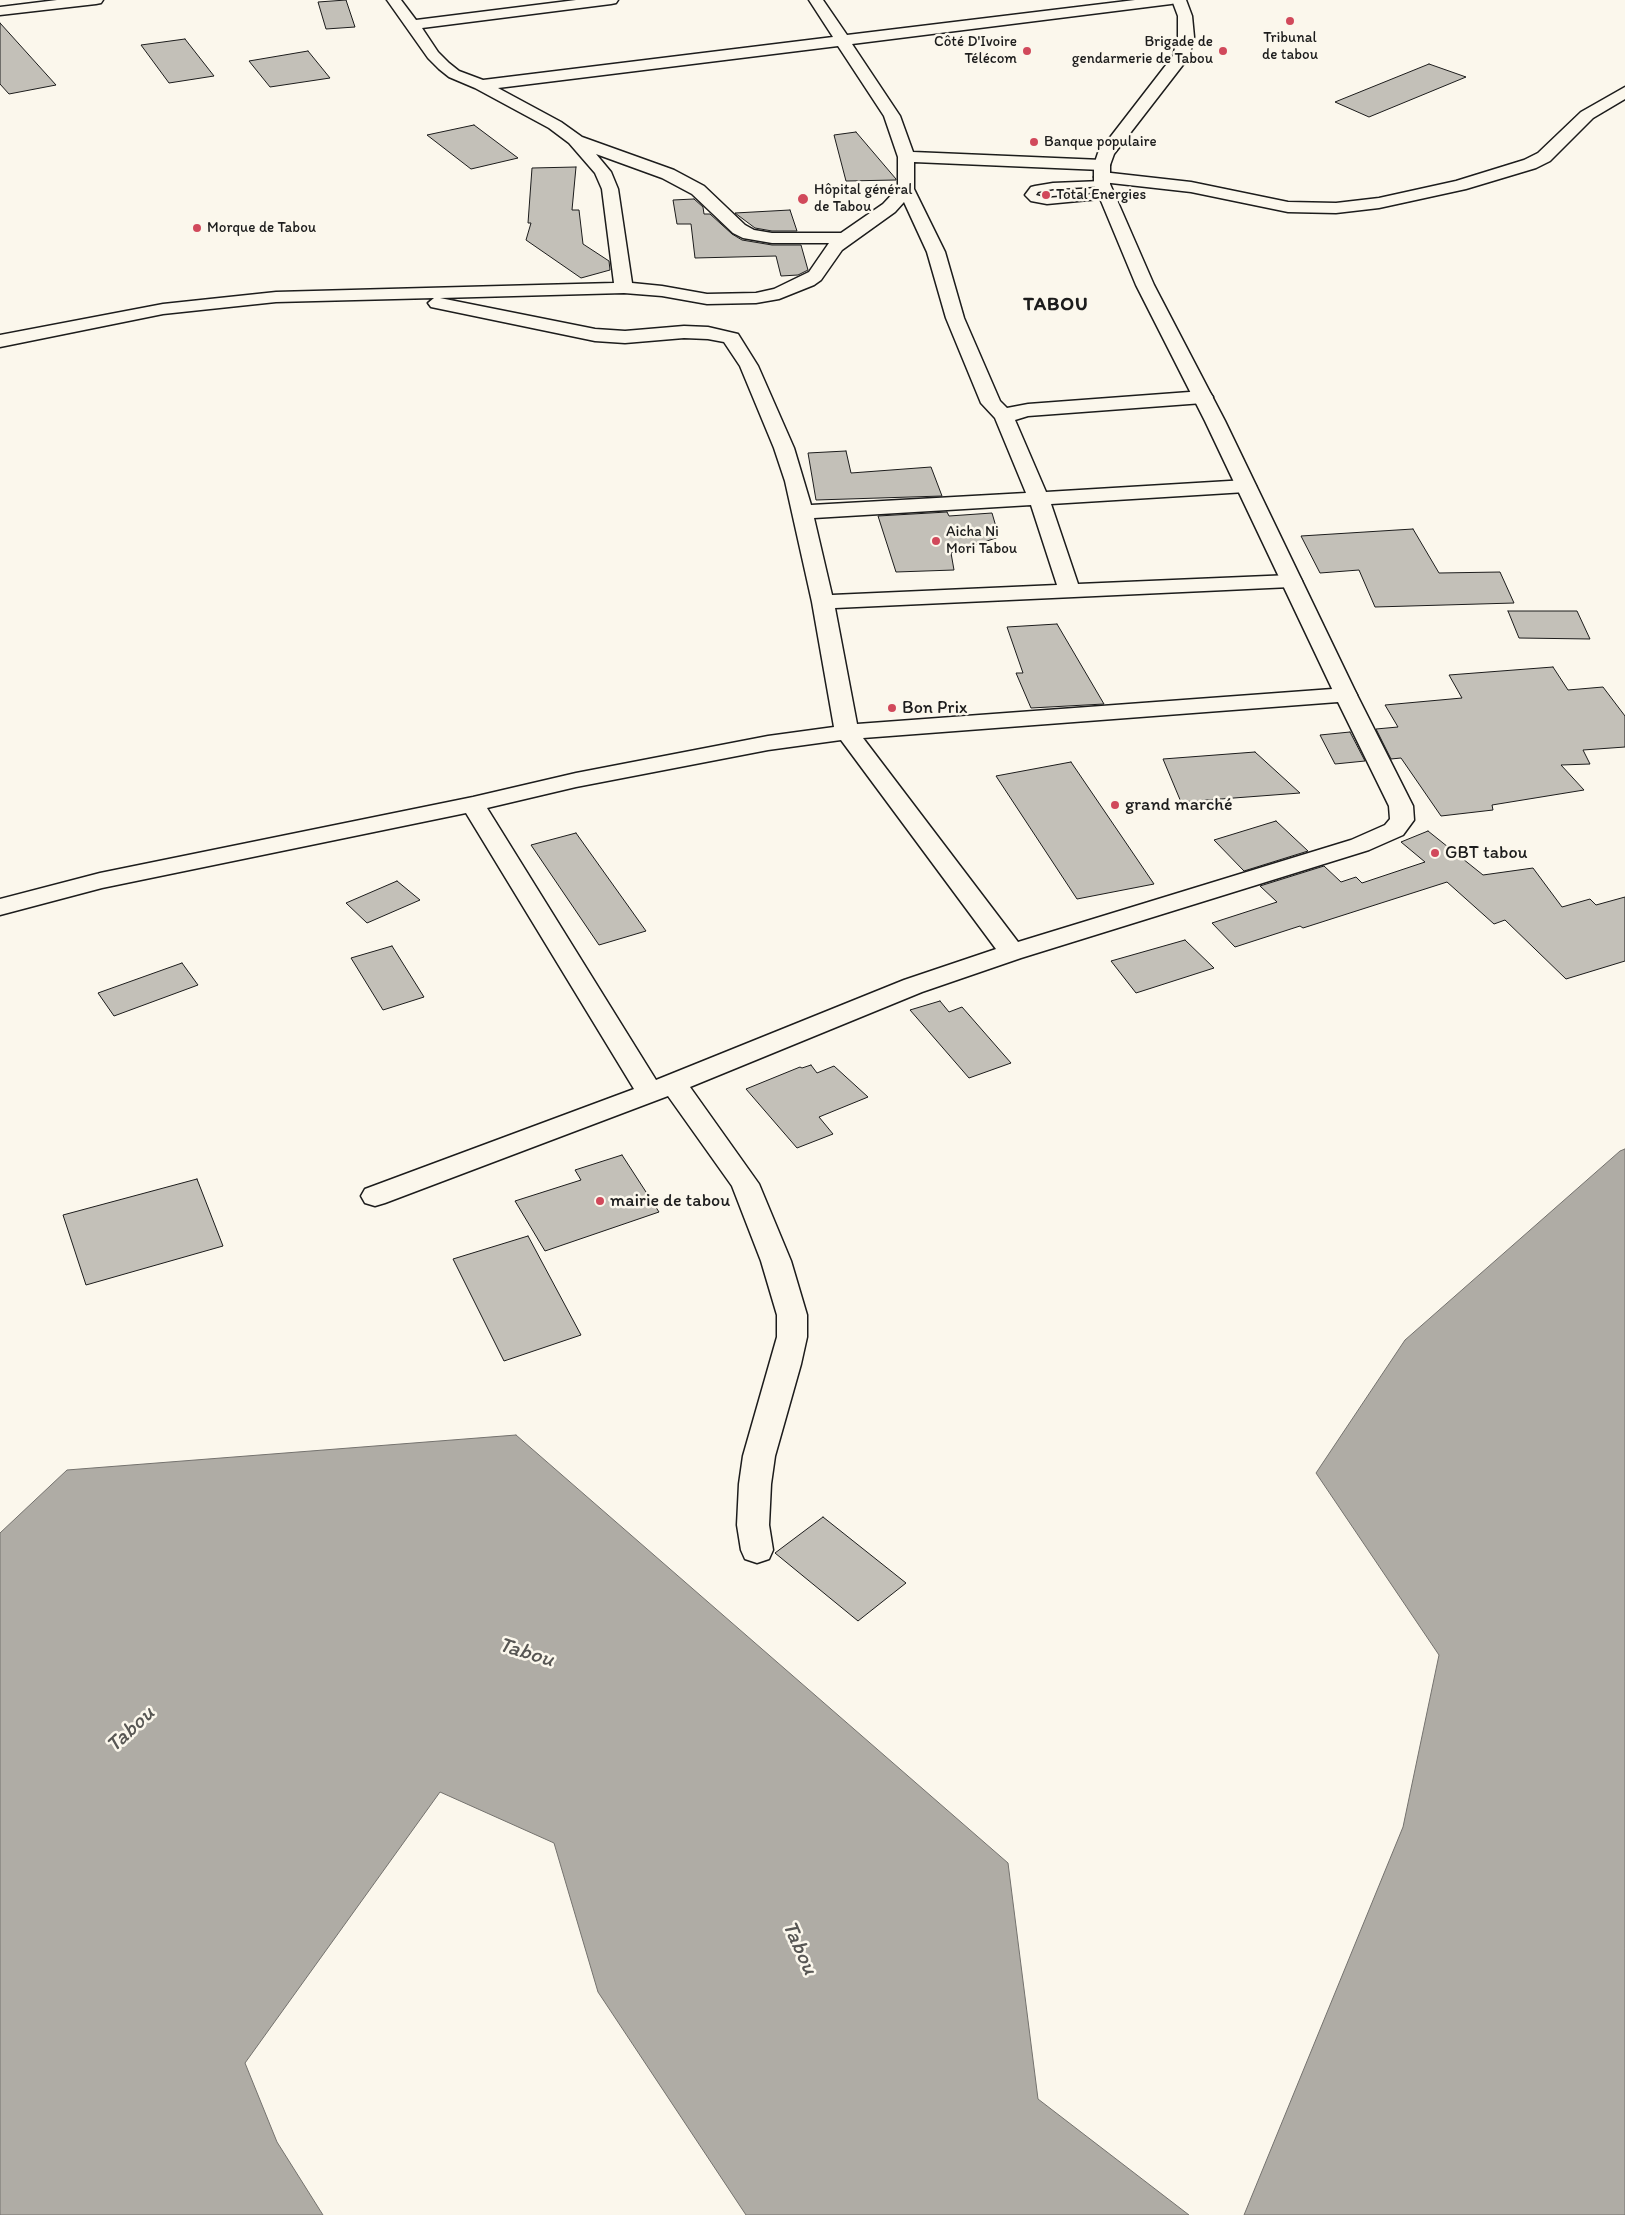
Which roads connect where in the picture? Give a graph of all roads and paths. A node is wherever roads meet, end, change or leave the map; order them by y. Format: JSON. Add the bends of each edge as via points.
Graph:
{"nodes":[{"id":1,"x":96,"y":0,"type":"edge"},
{"id":2,"x":394,"y":0,"type":"edge"},
{"id":3,"x":611,"y":0,"type":"edge"},
{"id":4,"x":816,"y":0,"type":"edge"},
{"id":5,"x":1171,"y":0,"type":"edge"},
{"id":6,"x":1179,"y":0,"type":"edge"},
{"id":7,"x":0,"y":12,"type":"edge"},
{"id":8,"x":413,"y":25,"type":"junction"},
{"id":9,"x":843,"y":39,"type":"junction"},
{"id":10,"x":481,"y":85,"type":"junction"},
{"id":11,"x":1625,"y":92,"type":"edge"},
{"id":12,"x":574,"y":140,"type":"junction"},
{"id":13,"x":906,"y":157,"type":"junction"},
{"id":14,"x":1103,"y":180,"type":"junction"},
{"id":15,"x":906,"y":188,"type":"junction"},
{"id":16,"x":845,"y":238,"type":"junction"},
{"id":17,"x":624,"y":288,"type":"junction"},
{"id":18,"x":391,"y":293,"type":"junction"},
{"id":19,"x":0,"y":341,"type":"edge"},
{"id":20,"x":1203,"y":397,"type":"junction"},
{"id":21,"x":1005,"y":417,"type":"junction"},
{"id":22,"x":1246,"y":486,"type":"junction"},
{"id":23,"x":1039,"y":498,"type":"junction"},
{"id":24,"x":803,"y":512,"type":"junction"},
{"id":25,"x":1291,"y":580,"type":"junction"},
{"id":26,"x":1070,"y":591,"type":"junction"},
{"id":27,"x":823,"y":602,"type":"junction"},
{"id":28,"x":1346,"y":695,"type":"junction"},
{"id":29,"x":848,"y":732,"type":"junction"},
{"id":30,"x":474,"y":804,"type":"junction"},
{"id":31,"x":0,"y":907,"type":"edge"},
{"id":32,"x":1012,"y":952,"type":"junction"},
{"id":33,"x":662,"y":1088,"type":"junction"},
{"id":34,"x":375,"y":1196,"type":"dead end"},
{"id":35,"x":757,"y":1550,"type":"dead end"}],
"edges":[{"from":1,"to":7,"type":"street"},
{"from":2,"to":8,"type":"street"},
{"from":3,"to":8,"type":"street"},
{"from":4,"to":9,"type":"street"},
{"from":5,"to":9,"type":"street"},
{"from":6,"to":14,"type":"street","via":[[1185,16],[1182,57],[1106,152]]},
{"from":8,"to":10,"type":"street","via":[[444,66],[454,74]]},
{"from":9,"to":10,"type":"street"},
{"from":9,"to":13,"type":"street","via":[[892,116]]},
{"from":10,"to":12,"type":"street","via":[[555,125]]},
{"from":11,"to":14,"type":"street","via":[[1587,115],[1544,157],[1530,164],[1379,204],[1336,208],[1288,207],[1191,187]]},
{"from":12,"to":16,"type":"street","via":[[668,174],[698,190],[739,229],[749,234],[772,238]]},
{"from":12,"to":17,"type":"street","via":[[603,172],[610,189]]},
{"from":13,"to":14,"type":"street"},
{"from":13,"to":15,"type":"street"},
{"from":14,"to":14,"type":"lane","via":[[1035,189],[1030,195],[1047,201]]},
{"from":14,"to":20,"type":"street","via":[[1145,285]]},
{"from":15,"to":16,"type":"street","via":[[889,208]]},
{"from":15,"to":21,"type":"street","via":[[936,252],[955,318],[991,403]]},
{"from":16,"to":17,"type":"street","via":[[815,276],[779,294],[707,299]]},
{"from":17,"to":18,"type":"street"},
{"from":18,"to":19,"type":"street","via":[[276,297],[172,308]]},
{"from":18,"to":24,"type":"street","via":[[594,335],[625,337],[708,332],[731,338],[749,366],[784,448]]},
{"from":20,"to":21,"type":"street","via":[[1022,411]]},
{"from":20,"to":22,"type":"street"},
{"from":21,"to":23,"type":"street"},
{"from":22,"to":23,"type":"street"},
{"from":22,"to":25,"type":"street"},
{"from":23,"to":24,"type":"street"},
{"from":23,"to":26,"type":"street"},
{"from":24,"to":27,"type":"street"},
{"from":25,"to":26,"type":"street"},
{"from":25,"to":28,"type":"street"},
{"from":26,"to":27,"type":"street"},
{"from":27,"to":29,"type":"street"},
{"from":28,"to":29,"type":"street"},
{"from":28,"to":32,"type":"street","via":[[1401,806],[1402,820],[1394,830],[1360,845]]},
{"from":29,"to":30,"type":"street","via":[[668,761]]},
{"from":29,"to":32,"type":"street"},
{"from":30,"to":31,"type":"street","via":[[100,881]]},
{"from":30,"to":33,"type":"street"},
{"from":32,"to":33,"type":"street","via":[[913,986]]},
{"from":33,"to":34,"type":"street"},
{"from":33,"to":35,"type":"street","via":[[745,1184],[776,1260],[792,1315],[792,1337],[786,1364],[756,1475],[752,1525]]}]}
